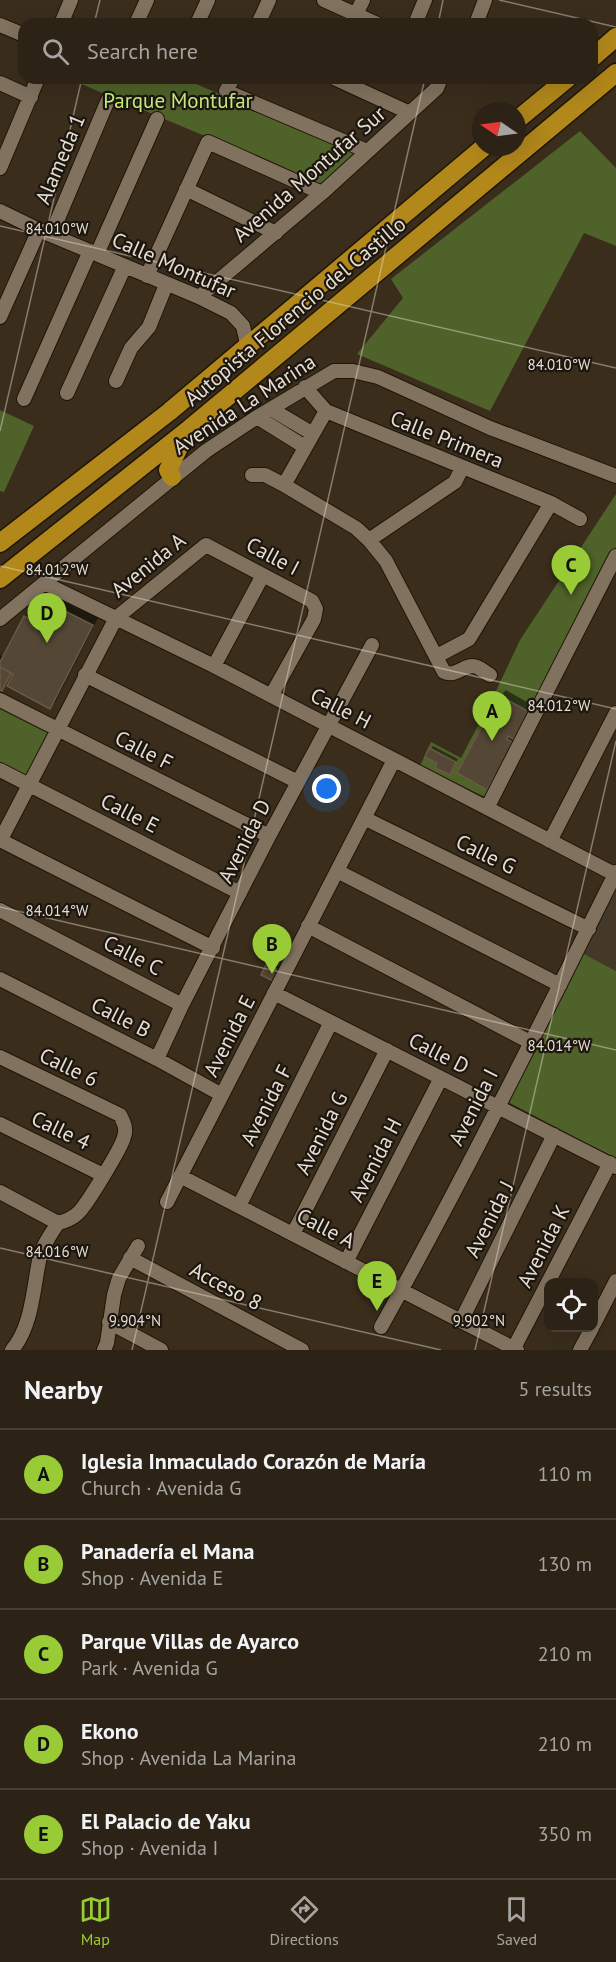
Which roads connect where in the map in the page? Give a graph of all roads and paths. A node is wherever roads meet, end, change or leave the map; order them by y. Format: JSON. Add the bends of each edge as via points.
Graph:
{"nodes":[{"id":1,"x":71,"y":0,"type":"edge"},
{"id":2,"x":147,"y":0,"type":"edge"},
{"id":3,"x":208,"y":0,"type":"edge"},
{"id":4,"x":269,"y":0,"type":"edge"},
{"id":5,"x":324,"y":0,"type":"edge"},
{"id":6,"x":363,"y":0,"type":"edge"},
{"id":7,"x":425,"y":0,"type":"edge"},
{"id":8,"x":485,"y":0,"type":"edge"},
{"id":9,"x":356,"y":15,"type":"junction"},
{"id":10,"x":64,"y":18,"type":"edge"},
{"id":11,"x":139,"y":18,"type":"edge"},
{"id":12,"x":200,"y":18,"type":"edge"},
{"id":13,"x":261,"y":18,"type":"edge"},
{"id":14,"x":363,"y":18,"type":"edge"},
{"id":15,"x":418,"y":18,"type":"edge"},
{"id":16,"x":478,"y":18,"type":"edge"},
{"id":17,"x":0,"y":25,"type":"edge"},
{"id":18,"x":18,"y":32,"type":"edge"},
{"id":19,"x":616,"y":37,"type":"edge"},
{"id":20,"x":598,"y":52,"type":"edge"},
{"id":21,"x":616,"y":73,"type":"edge"},
{"id":22,"x":0,"y":83,"type":"edge"},
{"id":23,"x":36,"y":84,"type":"edge"},
{"id":24,"x":230,"y":84,"type":"edge"},
{"id":25,"x":347,"y":84,"type":"edge"},
{"id":26,"x":439,"y":84,"type":"edge"},
{"id":27,"x":561,"y":84,"type":"edge"},
{"id":28,"x":31,"y":97,"type":"junction"},
{"id":29,"x":108,"y":100,"type":"dead end"},
{"id":30,"x":410,"y":113,"type":"junction"},
{"id":31,"x":526,"y":113,"type":"edge"},
{"id":32,"x":157,"y":119,"type":"dead end"},
{"id":33,"x":4,"y":147,"type":"edge"},
{"id":34,"x":367,"y":152,"type":"junction"},
{"id":35,"x":473,"y":156,"type":"edge"},
{"id":36,"x":0,"y":168,"type":"edge"},
{"id":37,"x":186,"y":189,"type":"junction"},
{"id":38,"x":322,"y":193,"type":"junction"},
{"id":39,"x":0,"y":211,"type":"edge"},
{"id":40,"x":45,"y":232,"type":"junction"},
{"id":41,"x":276,"y":233,"type":"junction"},
{"id":42,"x":94,"y":252,"type":"junction"},
{"id":43,"x":125,"y":266,"type":"junction"},
{"id":44,"x":147,"y":276,"type":"junction"},
{"id":45,"x":166,"y":285,"type":"junction"},
{"id":46,"x":199,"y":297,"type":"junction"},
{"id":47,"x":0,"y":318,"type":"edge"},
{"id":48,"x":248,"y":344,"type":"junction"},
{"id":49,"x":116,"y":381,"type":"dead end"},
{"id":50,"x":305,"y":387,"type":"junction"},
{"id":51,"x":67,"y":393,"type":"dead end"},
{"id":52,"x":24,"y":399,"type":"dead end"},
{"id":53,"x":271,"y":409,"type":"junction"},
{"id":54,"x":326,"y":411,"type":"junction"},
{"id":55,"x":257,"y":417,"type":"junction"},
{"id":56,"x":189,"y":429,"type":"junction"},
{"id":57,"x":313,"y":434,"type":"junction"},
{"id":58,"x":305,"y":447,"type":"junction"},
{"id":59,"x":462,"y":468,"type":"junction"},
{"id":60,"x":252,"y":475,"type":"dead end"},
{"id":61,"x":616,"y":476,"type":"edge"},
{"id":62,"x":172,"y":477,"type":"junction"},
{"id":63,"x":284,"y":485,"type":"junction"},
{"id":64,"x":551,"y":504,"type":"junction"},
{"id":65,"x":580,"y":519,"type":"dead end"},
{"id":66,"x":369,"y":540,"type":"junction"},
{"id":67,"x":0,"y":543,"type":"edge"},
{"id":68,"x":206,"y":545,"type":"joint"},
{"id":69,"x":616,"y":556,"type":"edge"},
{"id":70,"x":263,"y":575,"type":"junction"},
{"id":71,"x":0,"y":579,"type":"edge"},
{"id":72,"x":44,"y":583,"type":"junction"},
{"id":73,"x":116,"y":618,"type":"junction"},
{"id":74,"x":0,"y":619,"type":"edge"},
{"id":75,"x":372,"y":645,"type":"dead end"},
{"id":76,"x":436,"y":656,"type":"junction"},
{"id":77,"x":214,"y":666,"type":"junction"},
{"id":78,"x":85,"y":675,"type":"junction"},
{"id":79,"x":490,"y":675,"type":"dead end"},
{"id":80,"x":271,"y":696,"type":"junction"},
{"id":81,"x":0,"y":700,"type":"edge"},
{"id":82,"x":616,"y":713,"type":"edge"},
{"id":83,"x":328,"y":726,"type":"junction"},
{"id":84,"x":56,"y":729,"type":"junction"},
{"id":85,"x":394,"y":760,"type":"junction"},
{"id":86,"x":0,"y":770,"type":"edge"},
{"id":87,"x":298,"y":782,"type":"junction"},
{"id":88,"x":28,"y":784,"type":"junction"},
{"id":89,"x":487,"y":808,"type":"junction"},
{"id":90,"x":364,"y":818,"type":"junction"},
{"id":91,"x":269,"y":836,"type":"junction"},
{"id":92,"x":0,"y":840,"type":"edge"},
{"id":93,"x":550,"y":841,"type":"junction"},
{"id":94,"x":337,"y":871,"type":"junction"},
{"id":95,"x":616,"y":874,"type":"edge"},
{"id":96,"x":240,"y":893,"type":"junction"},
{"id":97,"x":0,"y":910,"type":"edge"},
{"id":98,"x":308,"y":926,"type":"junction"},
{"id":99,"x":589,"y":929,"type":"junction"},
{"id":100,"x":213,"y":948,"type":"junction"},
{"id":101,"x":0,"y":979,"type":"edge"},
{"id":102,"x":560,"y":985,"type":"junction"},
{"id":103,"x":274,"y":993,"type":"junction"},
{"id":104,"x":182,"y":1005,"type":"junction"},
{"id":105,"x":331,"y":1022,"type":"junction"},
{"id":106,"x":530,"y":1042,"type":"junction"},
{"id":107,"x":387,"y":1050,"type":"junction"},
{"id":108,"x":0,"y":1057,"type":"edge"},
{"id":109,"x":157,"y":1059,"type":"junction"},
{"id":110,"x":441,"y":1078,"type":"junction"},
{"id":111,"x":222,"y":1095,"type":"junction"},
{"id":112,"x":498,"y":1107,"type":"junction"},
{"id":113,"x":0,"y":1124,"type":"edge"},
{"id":114,"x":554,"y":1135,"type":"junction"},
{"id":115,"x":613,"y":1165,"type":"edge"},
{"id":116,"x":103,"y":1174,"type":"junction"},
{"id":117,"x":180,"y":1176,"type":"junction"},
{"id":118,"x":0,"y":1192,"type":"edge"},
{"id":119,"x":167,"y":1202,"type":"dead end"},
{"id":120,"x":239,"y":1206,"type":"junction"},
{"id":121,"x":58,"y":1223,"type":"junction"},
{"id":122,"x":293,"y":1234,"type":"junction"},
{"id":123,"x":346,"y":1262,"type":"junction"},
{"id":124,"x":616,"y":1281,"type":"edge"},
{"id":125,"x":401,"y":1290,"type":"junction"},
{"id":126,"x":598,"y":1316,"type":"edge"},
{"id":127,"x":461,"y":1321,"type":"junction"},
{"id":128,"x":109,"y":1322,"type":"junction"},
{"id":129,"x":381,"y":1327,"type":"dead end"},
{"id":130,"x":590,"y":1332,"type":"edge"},
{"id":131,"x":515,"y":1349,"type":"edge"},
{"id":132,"x":12,"y":1350,"type":"edge"},
{"id":133,"x":104,"y":1350,"type":"edge"},
{"id":134,"x":161,"y":1350,"type":"edge"},
{"id":135,"x":302,"y":1350,"type":"edge"},
{"id":136,"x":580,"y":1350,"type":"edge"}],
"edges":[{"from":1,"to":10,"type":"street"},
{"from":2,"to":11,"type":"street"},
{"from":3,"to":12,"type":"street"},
{"from":4,"to":13,"type":"street"},
{"from":5,"to":9,"type":"street"},
{"from":6,"to":9,"type":"street"},
{"from":7,"to":15,"type":"street"},
{"from":8,"to":16,"type":"street"},
{"from":9,"to":14,"type":"street"},
{"from":17,"to":18,"type":"street"},
{"from":19,"to":20,"type":"highway"},
{"from":21,"to":56,"type":"highway","name":"Autopista Florencio del Castillo"},
{"from":22,"to":28,"type":"street"},
{"from":23,"to":28,"type":"street"},
{"from":24,"to":34,"type":"street","via":[[226,91]]},
{"from":25,"to":30,"type":"street"},
{"from":26,"to":30,"type":"street","name":"Avenida Montufar Sur"},
{"from":27,"to":31,"type":"highway"},
{"from":28,"to":33,"type":"street"},
{"from":29,"to":40,"type":"street","name":"Alameda 1"},
{"from":30,"to":34,"type":"street","name":"Avenida Montufar Sur"},
{"from":32,"to":42,"type":"street"},
{"from":33,"to":36,"type":"street"},
{"from":34,"to":38,"type":"street","name":"Avenida Montufar Sur"},
{"from":35,"to":48,"type":"highway","name":"Autopista Florencio del Castillo"},
{"from":37,"to":38,"type":"street","via":[[208,142]]},
{"from":37,"to":41,"type":"street"},
{"from":37,"to":44,"type":"street"},
{"from":38,"to":41,"type":"street","name":"Avenida Montufar Sur"},
{"from":39,"to":40,"type":"street","name":"Calle Montufar"},
{"from":40,"to":42,"type":"street","name":"Calle Montufar"},
{"from":40,"to":47,"type":"street","name":"Alameda 1"},
{"from":41,"to":46,"type":"street","name":"Avenida Montufar Sur"},
{"from":42,"to":43,"type":"street","name":"Calle Montufar"},
{"from":42,"to":52,"type":"street"},
{"from":43,"to":44,"type":"street","name":"Calle Montufar"},
{"from":43,"to":51,"type":"street"},
{"from":44,"to":45,"type":"street","name":"Calle Montufar"},
{"from":45,"to":46,"type":"street","name":"Calle Montufar"},
{"from":45,"to":49,"type":"street","via":[[149,327],[131,348]]},
{"from":46,"to":48,"type":"street","name":"Calle Montufar","via":[[238,319]]},
{"from":48,"to":67,"type":"highway","name":"Autopista Florencio del Castillo","via":[[169,412]]},
{"from":50,"to":53,"type":"street","name":"Avenida La Marina"},
{"from":50,"to":54,"type":"street","name":"Calle Primera"},
{"from":50,"to":61,"type":"street","name":"Avenida La Marina","via":[[334,371],[378,377],[490,428]]},
{"from":53,"to":55,"type":"street","name":"Avenida La Marina"},
{"from":53,"to":57,"type":"street"},
{"from":54,"to":57,"type":"street"},
{"from":54,"to":59,"type":"street","name":"Calle Primera"},
{"from":55,"to":58,"type":"street"},
{"from":55,"to":62,"type":"street","name":"Avenida La Marina"},
{"from":56,"to":62,"type":"highway","via":[[172,458],[168,470]]},
{"from":56,"to":71,"type":"highway","name":"Autopista Florencio del Castillo"},
{"from":57,"to":58,"type":"street"},
{"from":58,"to":63,"type":"street"},
{"from":59,"to":64,"type":"street","name":"Calle Primera"},
{"from":59,"to":66,"type":"street","via":[[455,482]]},
{"from":60,"to":63,"type":"street","via":[[265,475]]},
{"from":62,"to":72,"type":"street","name":"Avenida La Marina"},
{"from":63,"to":66,"type":"street","via":[[356,528]]},
{"from":64,"to":65,"type":"street","name":"Calle Primera"},
{"from":64,"to":76,"type":"street","via":[[470,639]]},
{"from":66,"to":76,"type":"street","via":[[386,561]]},
{"from":68,"to":70,"type":"street","name":"Calle I"},
{"from":68,"to":73,"type":"street","name":"Avenida A"},
{"from":69,"to":89,"type":"street"},
{"from":70,"to":77,"type":"street"},
{"from":70,"to":80,"type":"street","name":"Calle I","via":[[312,601],[316,609]]},
{"from":72,"to":73,"type":"street","name":"Calle H"},
{"from":72,"to":74,"type":"street","name":"Avenida La Marina"},
{"from":73,"to":77,"type":"street","name":"Calle H"},
{"from":73,"to":78,"type":"street","name":"Avenida A"},
{"from":75,"to":83,"type":"street","name":"Avenida D"},
{"from":76,"to":79,"type":"street","via":[[449,674],[473,666]]},
{"from":77,"to":80,"type":"street","name":"Calle H"},
{"from":78,"to":84,"type":"street","name":"Avenida A"},
{"from":78,"to":87,"type":"street"},
{"from":80,"to":83,"type":"street","name":"Calle H"},
{"from":81,"to":84,"type":"street","name":"Calle F"},
{"from":82,"to":93,"type":"street"},
{"from":83,"to":85,"type":"street","name":"Calle H"},
{"from":83,"to":87,"type":"street","name":"Avenida D"},
{"from":84,"to":88,"type":"street","name":"Avenida A"},
{"from":84,"to":91,"type":"street","name":"Calle F"},
{"from":85,"to":89,"type":"street","name":"Calle H"},
{"from":85,"to":90,"type":"street","name":"Avenida E"},
{"from":86,"to":88,"type":"street","name":"Calle E"},
{"from":87,"to":91,"type":"street","name":"Avenida D"},
{"from":88,"to":92,"type":"street","name":"Avenida A"},
{"from":88,"to":96,"type":"street","name":"Calle E"},
{"from":89,"to":93,"type":"street","name":"Calle H"},
{"from":90,"to":94,"type":"street","name":"Avenida E"},
{"from":90,"to":99,"type":"street","name":"Calle G"},
{"from":91,"to":96,"type":"street","name":"Avenida D"},
{"from":92,"to":100,"type":"street"},
{"from":93,"to":95,"type":"street","name":"Calle H"},
{"from":94,"to":98,"type":"street","name":"Avenida E"},
{"from":94,"to":102,"type":"street"},
{"from":95,"to":99,"type":"street","name":"Avenida I"},
{"from":96,"to":100,"type":"street","name":"Avenida D"},
{"from":97,"to":104,"type":"street","name":"Calle C"},
{"from":98,"to":103,"type":"street","name":"Avenida E"},
{"from":98,"to":106,"type":"street"},
{"from":99,"to":102,"type":"street","name":"Avenida I"},
{"from":100,"to":104,"type":"street","name":"Avenida D"},
{"from":101,"to":109,"type":"street","name":"Calle B"},
{"from":102,"to":106,"type":"street","name":"Avenida I"},
{"from":103,"to":105,"type":"street","name":"Calle D"},
{"from":103,"to":111,"type":"street","name":"Avenida E"},
{"from":104,"to":109,"type":"street","name":"Avenida D"},
{"from":105,"to":107,"type":"street","name":"Calle D"},
{"from":105,"to":120,"type":"street","name":"Avenida F"},
{"from":106,"to":112,"type":"street","name":"Avenida I"},
{"from":107,"to":110,"type":"street","name":"Calle D"},
{"from":107,"to":122,"type":"street","name":"Avenida G"},
{"from":108,"to":116,"type":"street","name":"Calle 6","via":[[120,1115],[124,1139]]},
{"from":109,"to":111,"type":"street","name":"Calle B"},
{"from":110,"to":112,"type":"street","name":"Calle D"},
{"from":110,"to":123,"type":"street","name":"Avenida H"},
{"from":111,"to":117,"type":"street","name":"Avenida E"},
{"from":112,"to":114,"type":"street","name":"Calle D"},
{"from":112,"to":125,"type":"street","name":"Avenida I"},
{"from":113,"to":116,"type":"street","name":"Calle 4"},
{"from":114,"to":115,"type":"street","name":"Calle D"},
{"from":114,"to":127,"type":"street","name":"Avenida J"},
{"from":115,"to":131,"type":"street","name":"Avenida K"},
{"from":116,"to":121,"type":"street","via":[[80,1211],[68,1221]]},
{"from":117,"to":119,"type":"street","name":"Avenida E"},
{"from":117,"to":120,"type":"street","name":"Calle A"},
{"from":118,"to":121,"type":"street"},
{"from":120,"to":122,"type":"street","name":"Calle A"},
{"from":121,"to":132,"type":"street","via":[[39,1259],[31,1306]]},
{"from":122,"to":123,"type":"street","name":"Calle A"},
{"from":123,"to":125,"type":"street","name":"Calle A"},
{"from":124,"to":126,"type":"street"},
{"from":125,"to":127,"type":"street","name":"Calle A"},
{"from":125,"to":129,"type":"street","name":"Avenida I"},
{"from":127,"to":131,"type":"street","name":"Calle A"},
{"from":128,"to":133,"type":"street"},
{"from":128,"to":134,"type":"street"},
{"from":128,"to":135,"type":"street","name":"Acceso 8","via":[[119,1278],[134,1252]]},
{"from":130,"to":136,"type":"street"}]}
